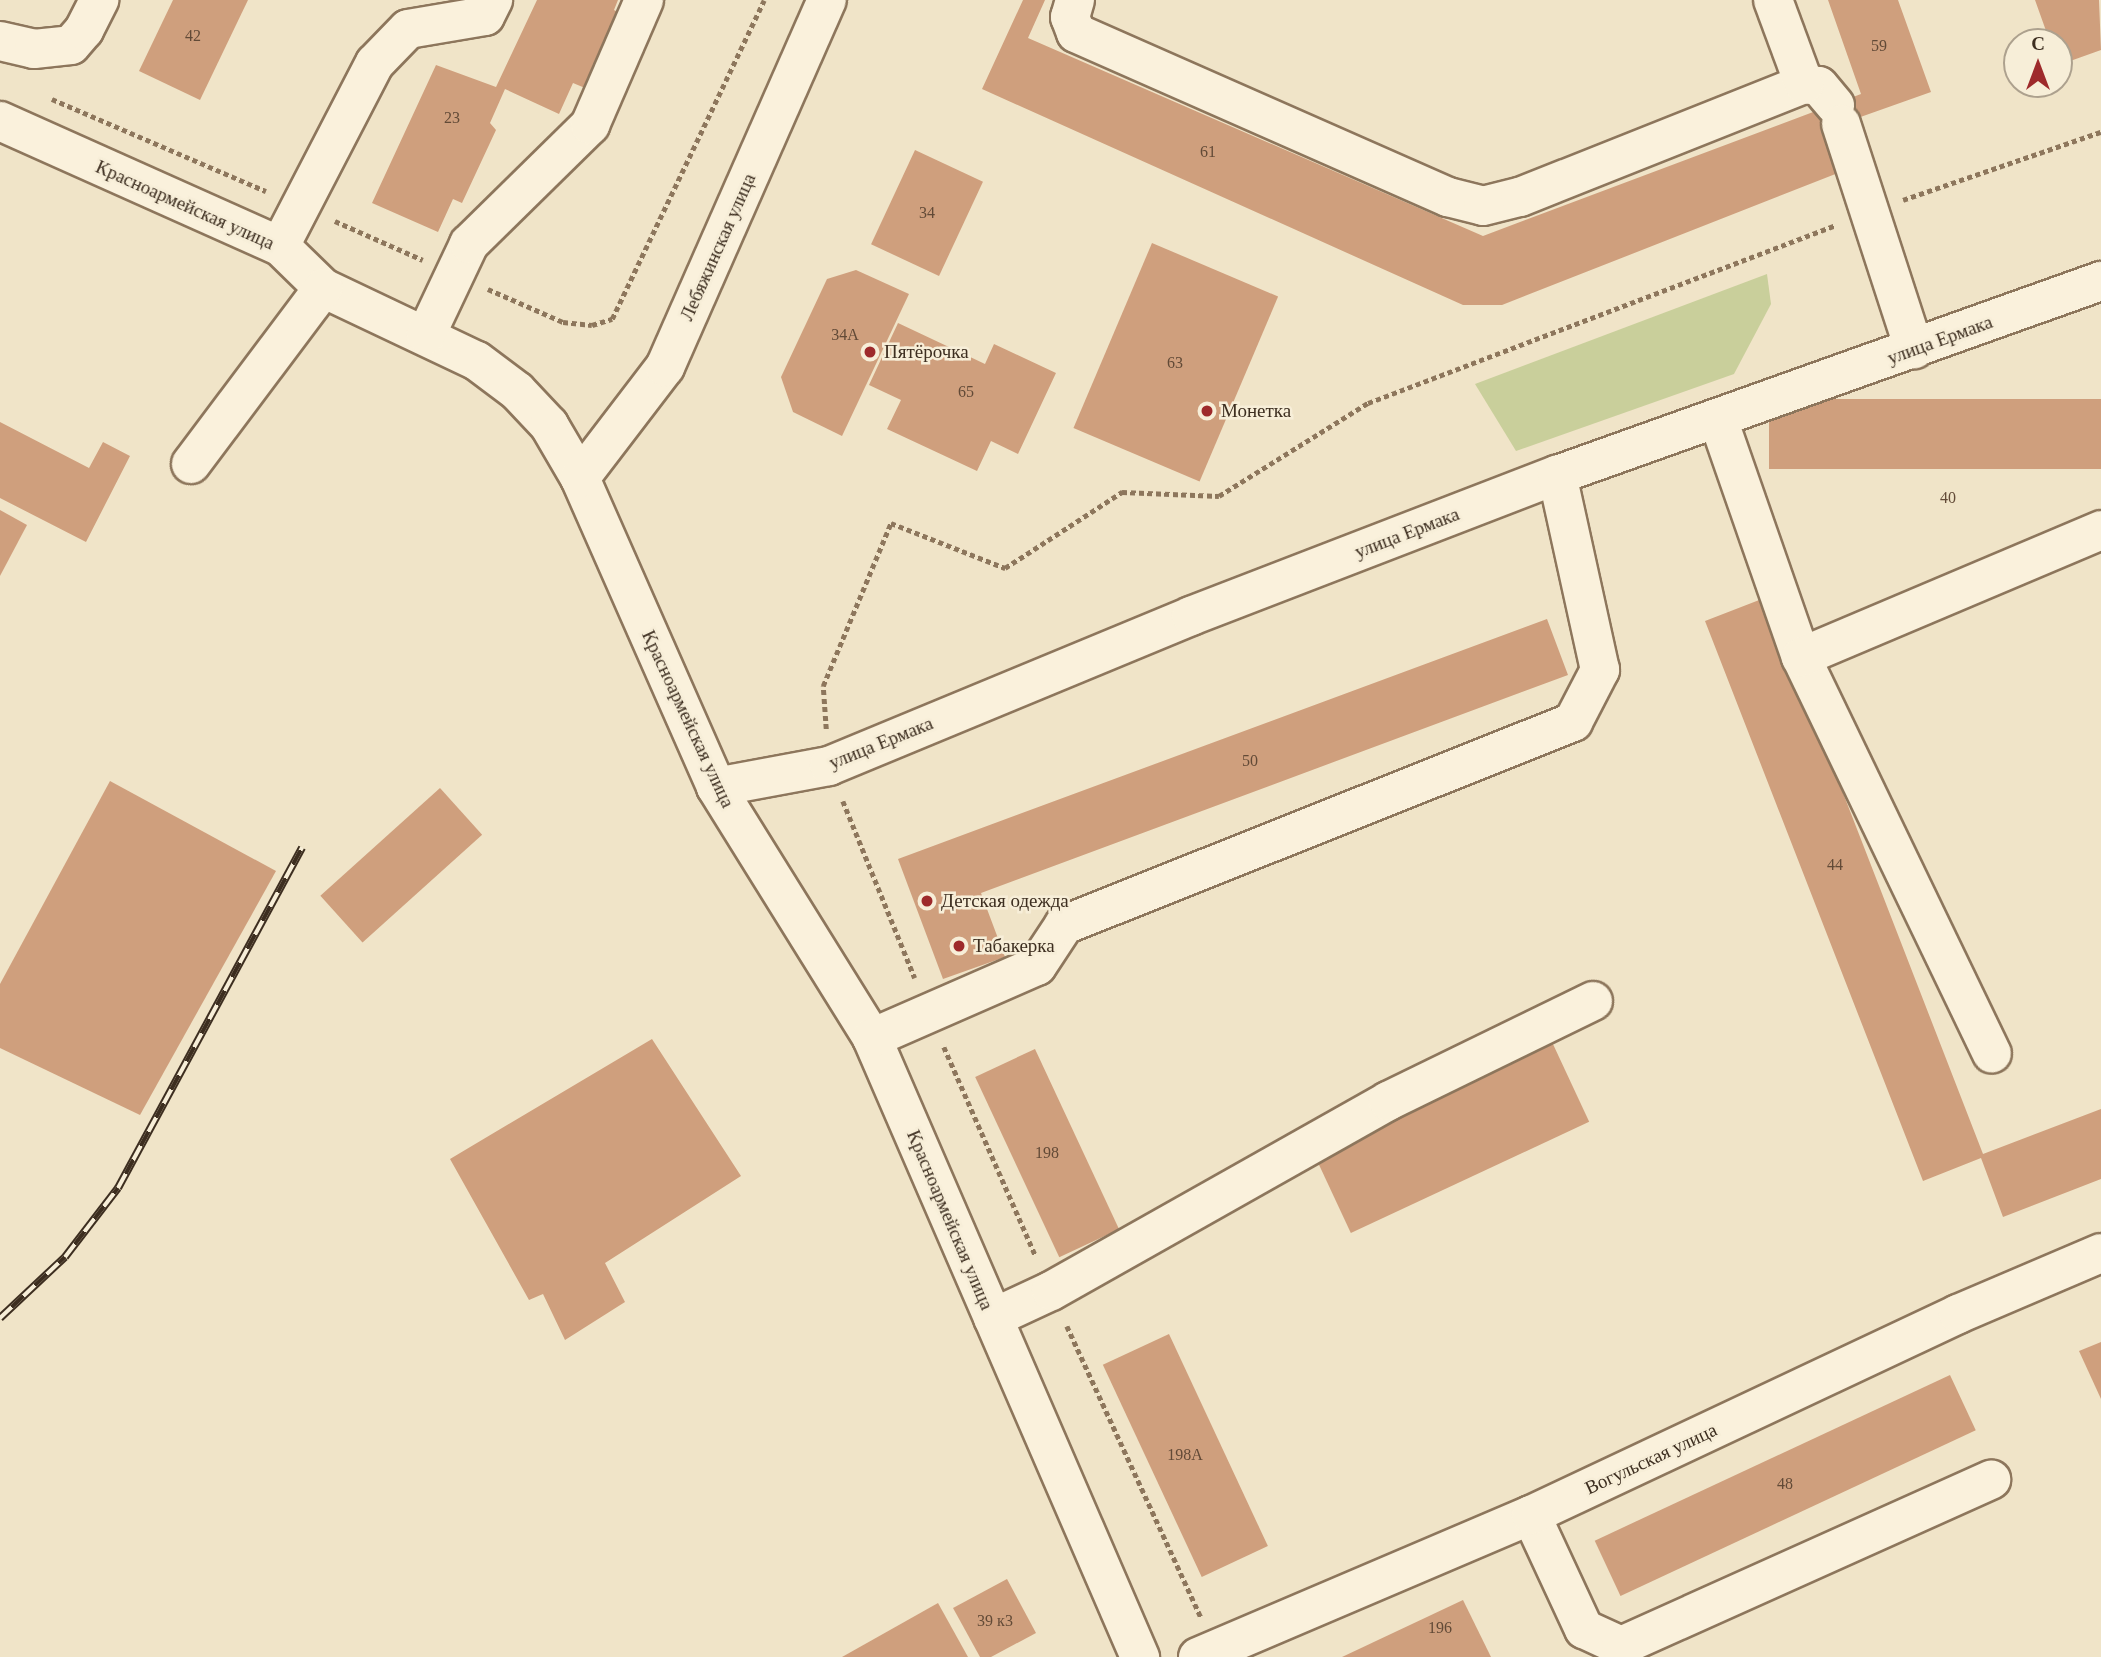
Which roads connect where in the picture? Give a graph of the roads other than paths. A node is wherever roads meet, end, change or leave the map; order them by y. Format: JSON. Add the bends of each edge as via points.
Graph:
{"nodes":[{"id":1,"x":99,"y":0,"type":"edge"},
{"id":2,"x":493,"y":0,"type":"edge"},
{"id":3,"x":644,"y":0,"type":"edge"},
{"id":4,"x":827,"y":0,"type":"edge"},
{"id":5,"x":1075,"y":0,"type":"edge"},
{"id":6,"x":1773,"y":0,"type":"edge"},
{"id":7,"x":0,"y":41,"type":"edge"},
{"id":8,"x":1827,"y":104,"type":"junction"},
{"id":9,"x":0,"y":121,"type":"edge"},
{"id":10,"x":280,"y":246,"type":"junction"},
{"id":11,"x":2101,"y":281,"type":"edge"},
{"id":12,"x":323,"y":288,"type":"junction"},
{"id":13,"x":426,"y":335,"type":"junction"},
{"id":14,"x":1914,"y":349,"type":"junction"},
{"id":15,"x":1718,"y":418,"type":"junction"},
{"id":16,"x":191,"y":464,"type":"dead end"},
{"id":17,"x":1557,"y":475,"type":"junction"},
{"id":18,"x":580,"y":478,"type":"junction"},
{"id":19,"x":2101,"y":530,"type":"edge"},
{"id":20,"x":1801,"y":657,"type":"junction"},
{"id":21,"x":716,"y":787,"type":"junction"},
{"id":22,"x":1592,"y":1001,"type":"dead end"},
{"id":23,"x":872,"y":1038,"type":"junction"},
{"id":24,"x":1992,"y":1054,"type":"dead end"},
{"id":25,"x":2101,"y":1252,"type":"edge"},
{"id":26,"x":993,"y":1318,"type":"junction"},
{"id":27,"x":1992,"y":1480,"type":"dead end"},
{"id":28,"x":1531,"y":1515,"type":"junction"},
{"id":29,"x":1140,"y":1657,"type":"edge"},
{"id":30,"x":1198,"y":1657,"type":"edge"}],
"edges":[{"from":1,"to":7,"type":"street","via":[[71,45],[34,49]]},
{"from":2,"to":10,"type":"street","via":[[485,16],[408,29],[375,63]]},
{"from":3,"to":13,"type":"street","via":[[590,125],[469,244]]},
{"from":4,"to":18,"type":"street","name":"Лебяжинская улица","via":[[665,368]]},
{"from":5,"to":8,"type":"street","via":[[1070,17],[1076,33],[1448,197],[1483,206]]},
{"from":6,"to":8,"type":"street"},
{"from":8,"to":14,"type":"street","via":[[1872,211]]},
{"from":9,"to":10,"type":"street","name":"Красноармейская улица"},
{"from":10,"to":12,"type":"street","name":"Красноармейская улица"},
{"from":11,"to":14,"type":"street","name":"улица Ермака"},
{"from":12,"to":13,"type":"street","name":"Красноармейская улица"},
{"from":12,"to":16,"type":"street"},
{"from":13,"to":18,"type":"street","name":"Красноармейская улица","via":[[477,361],[517,391],[549,425]]},
{"from":14,"to":15,"type":"street","name":"улица Ермака"},
{"from":15,"to":17,"type":"street","name":"улица Ермака"},
{"from":15,"to":20,"type":"street"},
{"from":17,"to":21,"type":"street","name":"улица Ермака","via":[[1191,616],[829,766]]},
{"from":17,"to":23,"type":"street","via":[[1600,670],[1573,722],[1064,925],[1037,966]]},
{"from":18,"to":21,"type":"street","name":"Красноармейская улица"},
{"from":19,"to":20,"type":"street"},
{"from":20,"to":24,"type":"street"},
{"from":21,"to":23,"type":"street","name":"Красноармейская улица"},
{"from":22,"to":26,"type":"street","via":[[1388,1101],[1051,1291]]},
{"from":23,"to":26,"type":"street","name":"Красноармейская улица"},
{"from":25,"to":28,"type":"street","name":"Вогульская улица","via":[[1958,1314]]},
{"from":26,"to":29,"type":"street","name":"Красноармейская улица"},
{"from":27,"to":28,"type":"street","via":[[1621,1646],[1584,1629]]},
{"from":28,"to":30,"type":"street","name":"Вогульская улица"}]}
